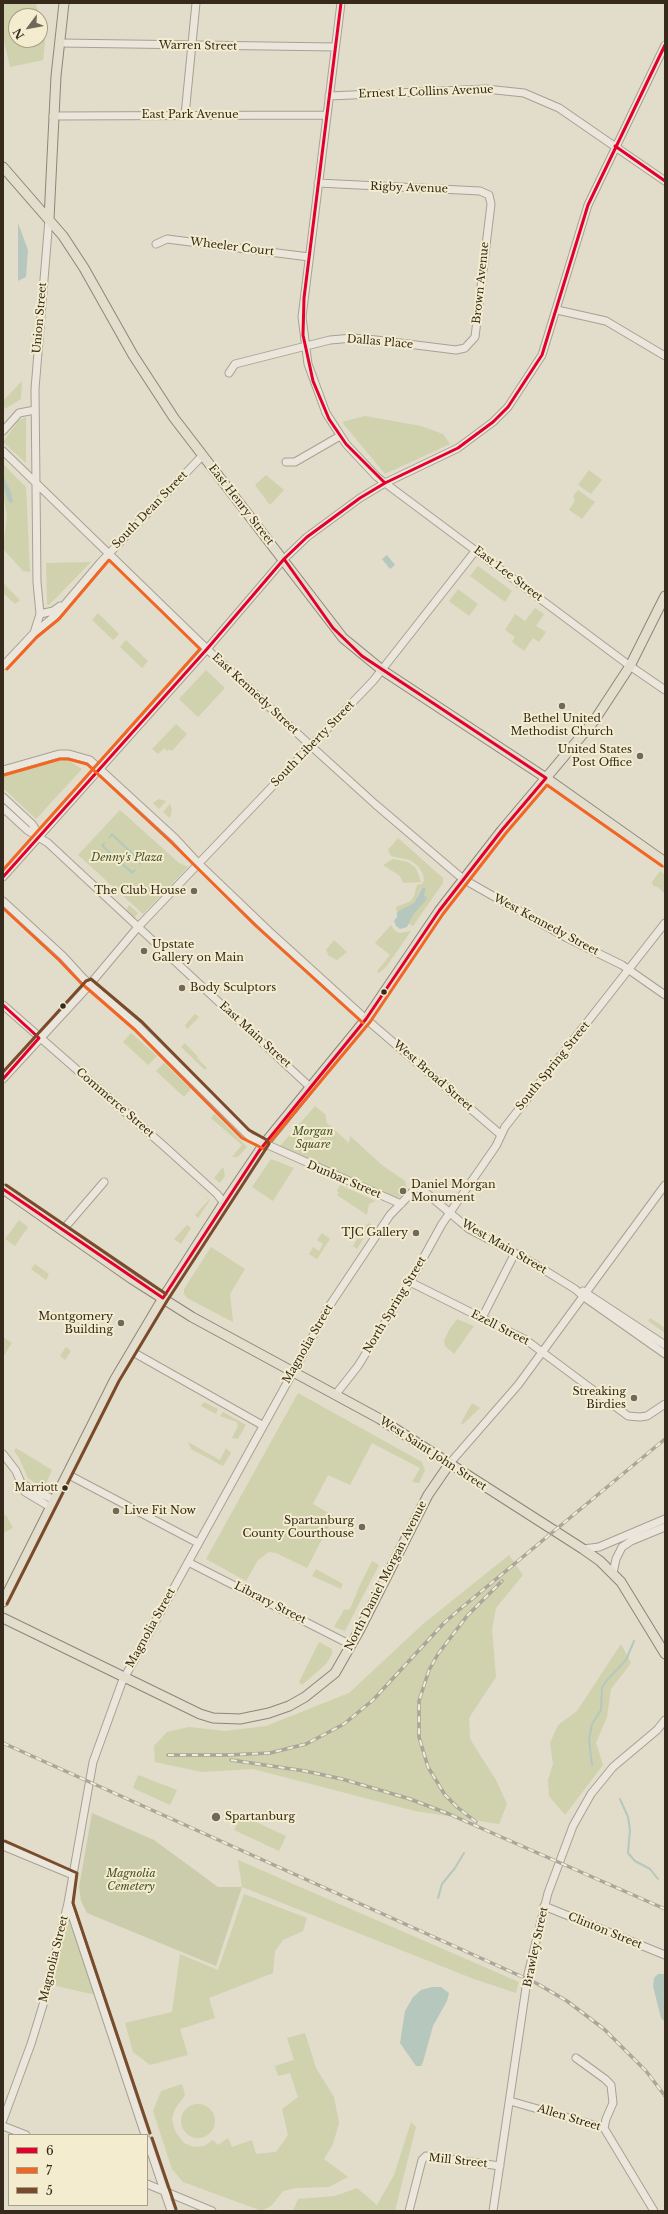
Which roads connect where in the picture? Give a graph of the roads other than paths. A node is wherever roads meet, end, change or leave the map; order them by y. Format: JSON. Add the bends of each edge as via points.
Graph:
{"nodes":[{"id":1,"x":64,"y":3,"type":"edge"},
{"id":2,"x":196,"y":3,"type":"edge"},
{"id":3,"x":341,"y":3,"type":"edge"},
{"id":4,"x":60,"y":43,"type":"junction"},
{"id":5,"x":192,"y":46,"type":"junction"},
{"id":6,"x":665,"y":46,"type":"edge"},
{"id":7,"x":336,"y":47,"type":"junction"},
{"id":8,"x":329,"y":96,"type":"junction"},
{"id":9,"x":185,"y":115,"type":"junction"},
{"id":10,"x":327,"y":115,"type":"junction"},
{"id":11,"x":53,"y":116,"type":"junction"},
{"id":12,"x":615,"y":146,"type":"junction"},
{"id":13,"x":3,"y":167,"type":"edge"},
{"id":14,"x":665,"y":181,"type":"edge"},
{"id":15,"x":318,"y":183,"type":"junction"},
{"id":16,"x":491,"y":204,"type":"joint"},
{"id":17,"x":49,"y":219,"type":"junction"},
{"id":18,"x":156,"y":244,"type":"dead end"},
{"id":19,"x":309,"y":256,"type":"junction"},
{"id":20,"x":557,"y":310,"type":"junction"},
{"id":21,"x":305,"y":346,"type":"junction"},
{"id":22,"x":456,"y":350,"type":"joint"},
{"id":23,"x":665,"y":356,"type":"edge"},
{"id":24,"x":229,"y":373,"type":"dead end"},
{"id":25,"x":35,"y":410,"type":"junction"},
{"id":26,"x":3,"y":431,"type":"edge"},
{"id":27,"x":340,"y":436,"type":"junction"},
{"id":28,"x":3,"y":451,"type":"edge"},
{"id":29,"x":203,"y":455,"type":"junction"},
{"id":30,"x":286,"y":462,"type":"dead end"},
{"id":31,"x":37,"y":482,"type":"junction"},
{"id":32,"x":385,"y":483,"type":"junction"},
{"id":33,"x":476,"y":550,"type":"junction"},
{"id":34,"x":109,"y":553,"type":"junction"},
{"id":35,"x":284,"y":559,"type":"junction"},
{"id":36,"x":665,"y":596,"type":"edge"},
{"id":37,"x":66,"y":601,"type":"junction"},
{"id":38,"x":40,"y":614,"type":"junction"},
{"id":39,"x":34,"y":634,"type":"junction"},
{"id":40,"x":207,"y":649,"type":"junction"},
{"id":41,"x":3,"y":666,"type":"edge"},
{"id":42,"x":630,"y":666,"type":"junction"},
{"id":43,"x":382,"y":670,"type":"junction"},
{"id":44,"x":665,"y":690,"type":"edge"},
{"id":45,"x":311,"y":746,"type":"junction"},
{"id":46,"x":100,"y":769,"type":"junction"},
{"id":47,"x":3,"y":770,"type":"edge"},
{"id":48,"x":546,"y":778,"type":"junction"},
{"id":49,"x":3,"y":797,"type":"edge"},
{"id":50,"x":3,"y":808,"type":"edge"},
{"id":51,"x":40,"y":837,"type":"junction"},
{"id":52,"x":665,"y":862,"type":"edge"},
{"id":53,"x":198,"y":864,"type":"junction"},
{"id":54,"x":3,"y":877,"type":"edge"},
{"id":55,"x":463,"y":879,"type":"junction"},
{"id":56,"x":3,"y":901,"type":"edge"},
{"id":57,"x":665,"y":923,"type":"edge"},
{"id":58,"x":138,"y":927,"type":"junction"},
{"id":59,"x":629,"y":971,"type":"junction"},
{"id":60,"x":90,"y":984,"type":"junction"},
{"id":61,"x":665,"y":995,"type":"edge"},
{"id":62,"x":3,"y":1005,"type":"edge"},
{"id":63,"x":366,"y":1019,"type":"junction"},
{"id":64,"x":39,"y":1038,"type":"junction"},
{"id":65,"x":3,"y":1079,"type":"edge"},
{"id":66,"x":310,"y":1087,"type":"junction"},
{"id":67,"x":500,"y":1134,"type":"junction"},
{"id":68,"x":264,"y":1144,"type":"junction"},
{"id":69,"x":104,"y":1182,"type":"dead end"},
{"id":70,"x":665,"y":1185,"type":"edge"},
{"id":71,"x":418,"y":1186,"type":"joint"},
{"id":72,"x":3,"y":1189,"type":"edge"},
{"id":73,"x":224,"y":1203,"type":"junction"},
{"id":74,"x":401,"y":1204,"type":"junction"},
{"id":75,"x":450,"y":1213,"type":"junction"},
{"id":76,"x":62,"y":1231,"type":"junction"},
{"id":77,"x":515,"y":1253,"type":"junction"},
{"id":78,"x":410,"y":1282,"type":"junction"},
{"id":79,"x":585,"y":1295,"type":"junction"},
{"id":80,"x":163,"y":1298,"type":"junction"},
{"id":81,"x":482,"y":1318,"type":"junction"},
{"id":82,"x":665,"y":1345,"type":"edge"},
{"id":83,"x":131,"y":1351,"type":"junction"},
{"id":84,"x":543,"y":1352,"type":"junction"},
{"id":85,"x":665,"y":1354,"type":"edge"},
{"id":86,"x":292,"y":1371,"type":"junction"},
{"id":87,"x":336,"y":1394,"type":"junction"},
{"id":88,"x":665,"y":1404,"type":"edge"},
{"id":89,"x":262,"y":1426,"type":"junction"},
{"id":90,"x":3,"y":1454,"type":"edge"},
{"id":91,"x":450,"y":1463,"type":"junction"},
{"id":92,"x":67,"y":1474,"type":"junction"},
{"id":93,"x":22,"y":1484,"type":"junction"},
{"id":94,"x":52,"y":1504,"type":"junction"},
{"id":95,"x":665,"y":1519,"type":"edge"},
{"id":96,"x":665,"y":1526,"type":"edge"},
{"id":97,"x":198,"y":1543,"type":"junction"},
{"id":98,"x":584,"y":1549,"type":"junction"},
{"id":99,"x":188,"y":1562,"type":"junction"},
{"id":100,"x":613,"y":1573,"type":"junction"},
{"id":101,"x":3,"y":1602,"type":"edge"},
{"id":102,"x":3,"y":1618,"type":"edge"},
{"id":103,"x":351,"y":1646,"type":"junction"},
{"id":104,"x":665,"y":1654,"type":"edge"},
{"id":105,"x":124,"y":1678,"type":"junction"},
{"id":106,"x":665,"y":1720,"type":"edge"},
{"id":107,"x":3,"y":1846,"type":"edge"},
{"id":108,"x":73,"y":1875,"type":"junction"},
{"id":109,"x":68,"y":1903,"type":"junction"},
{"id":110,"x":544,"y":1906,"type":"junction"},
{"id":111,"x":665,"y":1955,"type":"edge"},
{"id":112,"x":576,"y":2058,"type":"dead end"},
{"id":113,"x":510,"y":2101,"type":"junction"},
{"id":114,"x":3,"y":2120,"type":"edge"},
{"id":115,"x":3,"y":2126,"type":"edge"},
{"id":116,"x":604,"y":2128,"type":"junction"},
{"id":117,"x":23,"y":2134,"type":"edge"},
{"id":118,"x":145,"y":2134,"type":"edge"},
{"id":119,"x":148,"y":2143,"type":"edge"},
{"id":120,"x":500,"y":2166,"type":"junction"},
{"id":121,"x":148,"y":2184,"type":"edge"},
{"id":122,"x":165,"y":2193,"type":"junction"},
{"id":123,"x":171,"y":2211,"type":"edge"},
{"id":124,"x":212,"y":2211,"type":"edge"},
{"id":125,"x":409,"y":2211,"type":"edge"},
{"id":126,"x":493,"y":2211,"type":"edge"},
{"id":127,"x":654,"y":2211,"type":"edge"}],
"edges":[{"from":1,"to":4,"type":"main road","name":"Union Street"},
{"from":2,"to":5,"type":"street"},
{"from":3,"to":7,"type":"street","name":"East Lee Street"},
{"from":4,"to":5,"type":"street","name":"Warren Street"},
{"from":4,"to":11,"type":"main road","name":"Union Street"},
{"from":5,"to":7,"type":"street","name":"Warren Street"},
{"from":5,"to":9,"type":"street"},
{"from":6,"to":12,"type":"street"},
{"from":7,"to":8,"type":"street","name":"East Lee Street"},
{"from":8,"to":10,"type":"street","name":"East Lee Street"},
{"from":8,"to":12,"type":"street","name":"Ernest L Collins Avenue","via":[[505,90],[536,98],[559,108]]},
{"from":9,"to":10,"type":"street","name":"East Park Avenue"},
{"from":9,"to":11,"type":"street","name":"East Park Avenue"},
{"from":10,"to":15,"type":"street","name":"East Lee Street"},
{"from":11,"to":17,"type":"main road","name":"Union Street"},
{"from":12,"to":14,"type":"street","name":"Ernest L Collins Avenue"},
{"from":12,"to":20,"type":"street","via":[[582,220]]},
{"from":13,"to":17,"type":"main road","name":"East Henry Street"},
{"from":15,"to":16,"type":"street","name":"Rigby Avenue","via":[[480,191],[489,195]]},
{"from":15,"to":19,"type":"street","name":"East Lee Street"},
{"from":16,"to":22,"type":"street","name":"Brown Avenue","via":[[475,337],[469,345]]},
{"from":17,"to":25,"type":"street","name":"Union Street","via":[[36,364]]},
{"from":17,"to":29,"type":"main road","name":"East Henry Street","via":[[84,268],[150,382]]},
{"from":18,"to":19,"type":"street","name":"Wheeler Court","via":[[167,239]]},
{"from":19,"to":21,"type":"street","name":"East Lee Street","via":[[302,317]]},
{"from":20,"to":23,"type":"street","via":[[606,321]]},
{"from":20,"to":32,"type":"street","via":[[538,361],[520,391],[493,422],[458,448]]},
{"from":21,"to":22,"type":"street","name":"Dallas Place","via":[[353,338]]},
{"from":21,"to":24,"type":"street","name":"Dallas Place","via":[[235,364]]},
{"from":21,"to":27,"type":"street","name":"East Lee Street","via":[[319,397]]},
{"from":25,"to":26,"type":"street","via":[[19,413]]},
{"from":25,"to":31,"type":"street","name":"Union Street"},
{"from":27,"to":30,"type":"street","via":[[295,462]]},
{"from":27,"to":32,"type":"street","name":"East Lee Street","via":[[360,461]]},
{"from":28,"to":31,"type":"street","name":"East Kennedy Street"},
{"from":29,"to":34,"type":"street","name":"South Dean Street"},
{"from":29,"to":35,"type":"main road","name":"East Henry Street"},
{"from":31,"to":34,"type":"street","name":"East Kennedy Street"},
{"from":31,"to":38,"type":"street","name":"Union Street","via":[[37,582]]},
{"from":32,"to":33,"type":"street","name":"East Lee Street"},
{"from":32,"to":35,"type":"street","via":[[324,523]]},
{"from":33,"to":42,"type":"street","name":"East Lee Street"},
{"from":33,"to":43,"type":"street","name":"South Liberty Street"},
{"from":34,"to":37,"type":"street","name":"South Dean Street"},
{"from":34,"to":40,"type":"street","name":"East Kennedy Street"},
{"from":35,"to":40,"type":"street"},
{"from":35,"to":43,"type":"main road","name":"East Henry Street","via":[[333,628],[352,647]]},
{"from":36,"to":42,"type":"main road"},
{"from":37,"to":38,"type":"street","name":"South Dean Street","via":[[53,611]]},
{"from":37,"to":39,"type":"street","name":"South Dean Street","via":[[55,616]]},
{"from":38,"to":39,"type":"street","name":"Union Street"},
{"from":39,"to":41,"type":"street","name":"South Dean Street"},
{"from":40,"to":45,"type":"street","name":"East Kennedy Street"},
{"from":40,"to":46,"type":"street"},
{"from":42,"to":44,"type":"street","name":"East Lee Street"},
{"from":42,"to":48,"type":"main road","via":[[594,721]]},
{"from":43,"to":45,"type":"street","name":"South Liberty Street"},
{"from":43,"to":48,"type":"main road","name":"East Henry Street"},
{"from":45,"to":53,"type":"street","name":"South Liberty Street"},
{"from":45,"to":55,"type":"street","name":"East Kennedy Street"},
{"from":46,"to":47,"type":"street","name":"West Broad Street","via":[[90,760],[64,754]]},
{"from":46,"to":51,"type":"street"},
{"from":46,"to":53,"type":"street","name":"West Broad Street","via":[[175,838]]},
{"from":48,"to":52,"type":"main road","name":"East Henry Street"},
{"from":48,"to":55,"type":"main road"},
{"from":49,"to":51,"type":"street","name":"East Main Street","via":[[32,824]]},
{"from":50,"to":51,"type":"street","name":"East Main Street","via":[[27,830]]},
{"from":51,"to":54,"type":"street"},
{"from":51,"to":58,"type":"street","name":"East Main Street"},
{"from":53,"to":58,"type":"street","name":"South Liberty Street"},
{"from":53,"to":63,"type":"street","name":"West Broad Street"},
{"from":55,"to":59,"type":"street","name":"West Kennedy Street"},
{"from":55,"to":63,"type":"main road"},
{"from":56,"to":60,"type":"street","name":"Dunbar Street"},
{"from":57,"to":59,"type":"street","name":"South Spring Street"},
{"from":58,"to":60,"type":"street","name":"South Liberty Street"},
{"from":58,"to":66,"type":"street","name":"East Main Street"},
{"from":59,"to":61,"type":"street","name":"West Kennedy Street"},
{"from":59,"to":67,"type":"street","name":"South Spring Street"},
{"from":60,"to":64,"type":"street","name":"South Liberty Street"},
{"from":60,"to":68,"type":"street","name":"Dunbar Street","via":[[167,1054],[246,1134]]},
{"from":62,"to":64,"type":"street","name":"Commerce Street"},
{"from":63,"to":66,"type":"main road"},
{"from":63,"to":67,"type":"street","name":"West Broad Street"},
{"from":64,"to":65,"type":"street","name":"South Liberty Street"},
{"from":64,"to":73,"type":"street","name":"Commerce Street","via":[[217,1194]]},
{"from":66,"to":68,"type":"main road"},
{"from":67,"to":75,"type":"street","name":"South Spring Street","via":[[496,1146]]},
{"from":68,"to":73,"type":"main road"},
{"from":68,"to":74,"type":"street","name":"Dunbar Street"},
{"from":69,"to":76,"type":"street"},
{"from":70,"to":79,"type":"street","name":"North Daniel Morgan Avenue"},
{"from":71,"to":74,"type":"street","name":"Magnolia Street"},
{"from":71,"to":75,"type":"street","name":"West Main Street"},
{"from":72,"to":76,"type":"main road","name":"West Saint John Street"},
{"from":73,"to":80,"type":"main road"},
{"from":74,"to":86,"type":"street","name":"Magnolia Street","via":[[390,1215],[353,1268]]},
{"from":75,"to":77,"type":"street","name":"West Main Street","via":[[469,1229]]},
{"from":75,"to":78,"type":"street","name":"North Spring Street"},
{"from":76,"to":80,"type":"main road","name":"West Saint John Street"},
{"from":77,"to":79,"type":"street","name":"West Main Street"},
{"from":77,"to":81,"type":"street"},
{"from":78,"to":81,"type":"street","name":"Ezell Street"},
{"from":78,"to":87,"type":"street","name":"North Spring Street","via":[[358,1366]]},
{"from":79,"to":82,"type":"street","name":"West Main Street"},
{"from":79,"to":84,"type":"street","name":"North Daniel Morgan Avenue"},
{"from":79,"to":85,"type":"street","name":"West Main Street"},
{"from":80,"to":83,"type":"main road"},
{"from":80,"to":86,"type":"main road","name":"West Saint John Street","via":[[192,1317]]},
{"from":81,"to":84,"type":"street","name":"Ezell Street","via":[[526,1340]]},
{"from":83,"to":89,"type":"street"},
{"from":83,"to":92,"type":"main road"},
{"from":84,"to":88,"type":"street","name":"Ezell Street","via":[[628,1416],[647,1416]]},
{"from":84,"to":91,"type":"street","name":"North Daniel Morgan Avenue","via":[[518,1385]]},
{"from":86,"to":87,"type":"main road","name":"West Saint John Street"},
{"from":86,"to":89,"type":"street","name":"Magnolia Street"},
{"from":87,"to":91,"type":"main road","name":"West Saint John Street"},
{"from":89,"to":97,"type":"street","name":"Magnolia Street"},
{"from":90,"to":93,"type":"street"},
{"from":91,"to":98,"type":"main road","name":"West Saint John Street"},
{"from":91,"to":103,"type":"main road","name":"North Daniel Morgan Avenue","via":[[424,1502]]},
{"from":92,"to":94,"type":"main road"},
{"from":92,"to":97,"type":"street"},
{"from":93,"to":94,"type":"street"},
{"from":93,"to":94,"type":"street","via":[[25,1492]]},
{"from":94,"to":101,"type":"main road"},
{"from":95,"to":98,"type":"street","via":[[599,1547]]},
{"from":96,"to":100,"type":"street","via":[[622,1547]]},
{"from":97,"to":99,"type":"street","name":"Magnolia Street"},
{"from":98,"to":100,"type":"main road","name":"West Saint John Street"},
{"from":99,"to":103,"type":"street","name":"Library Street"},
{"from":99,"to":105,"type":"street","name":"Magnolia Street"},
{"from":100,"to":104,"type":"main road","name":"West Saint John Street","via":[[638,1608]]},
{"from":102,"to":105,"type":"main road","name":"North Daniel Morgan Avenue"},
{"from":103,"to":105,"type":"main road","name":"North Daniel Morgan Avenue","via":[[335,1673],[311,1694],[289,1706],[240,1719],[213,1718],[200,1714]]},
{"from":105,"to":108,"type":"street","name":"Magnolia Street","via":[[102,1731],[93,1762]]},
{"from":106,"to":110,"type":"street","name":"Brawley Street","via":[[657,1730],[613,1767],[591,1794],[573,1826]]},
{"from":107,"to":108,"type":"street"},
{"from":108,"to":109,"type":"street","name":"Magnolia Street"},
{"from":109,"to":114,"type":"street","name":"Magnolia Street","via":[[38,2021]]},
{"from":109,"to":118,"type":"street"},
{"from":110,"to":111,"type":"street","name":"Clinton Street"},
{"from":110,"to":113,"type":"street","name":"Brawley Street","via":[[528,1974]]},
{"from":112,"to":116,"type":"street","via":[[611,2085],[613,2103]]},
{"from":113,"to":116,"type":"street","name":"Allen Street"},
{"from":113,"to":120,"type":"street","name":"Brawley Street"},
{"from":115,"to":117,"type":"street"},
{"from":116,"to":127,"type":"street","name":"Allen Street"},
{"from":119,"to":122,"type":"street"},
{"from":120,"to":125,"type":"street","name":"Mill Street","via":[[426,2156],[422,2160]]},
{"from":120,"to":126,"type":"street","name":"Brawley Street"},
{"from":121,"to":122,"type":"street"},
{"from":122,"to":123,"type":"street"},
{"from":122,"to":124,"type":"street"}]}
